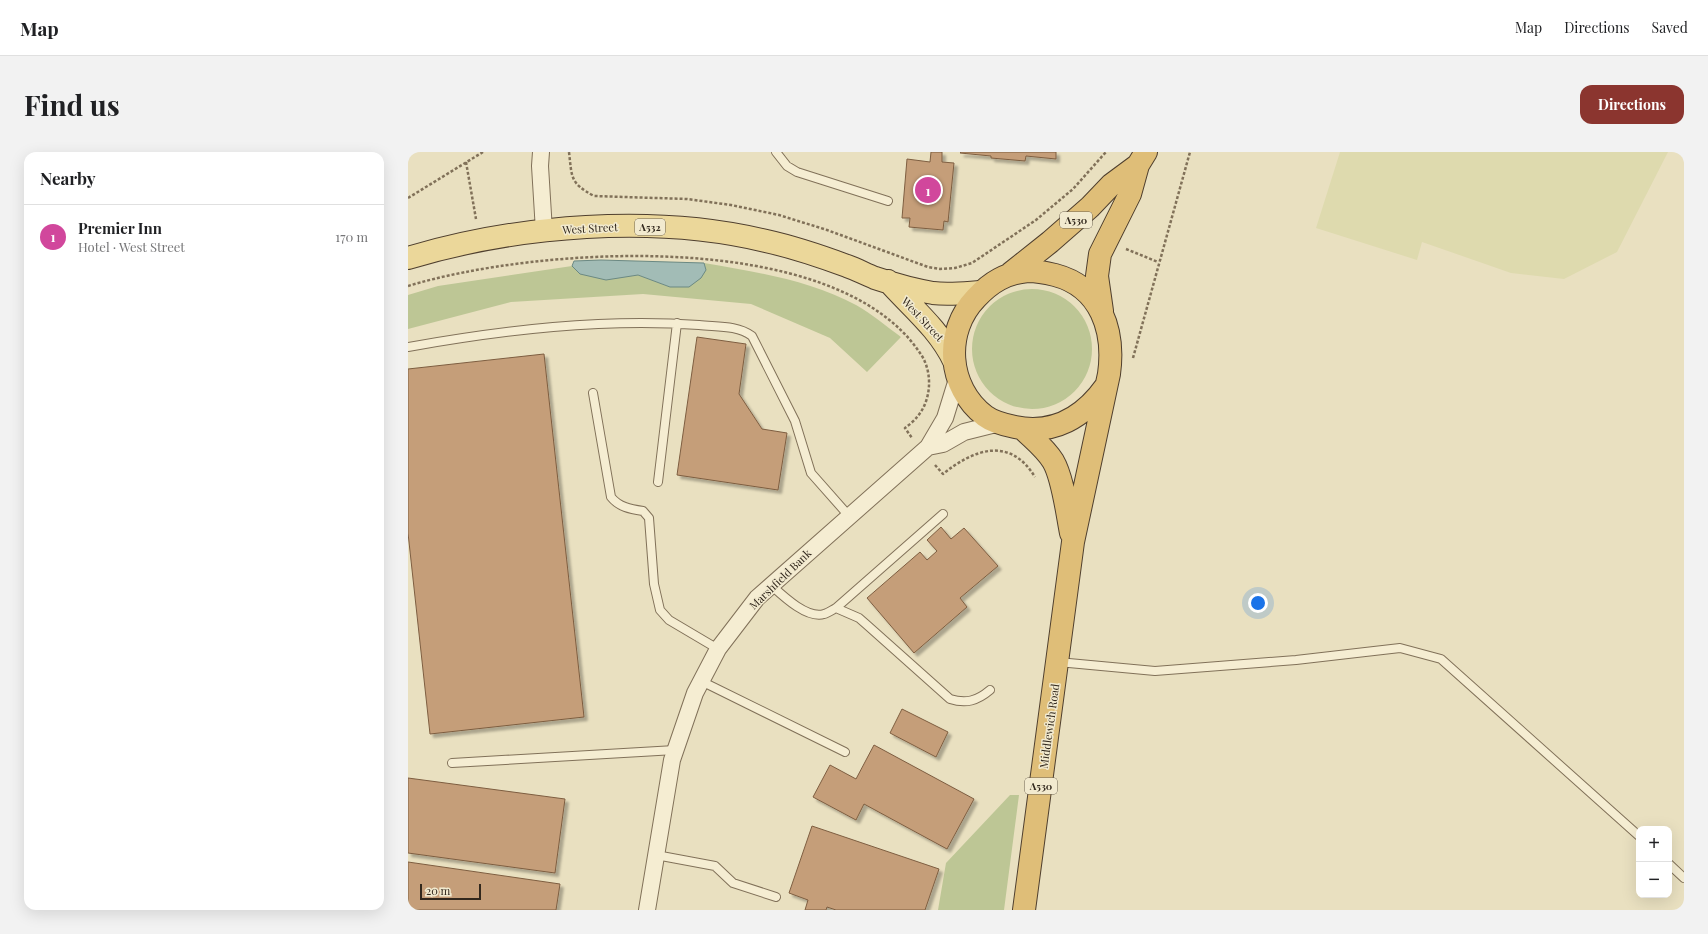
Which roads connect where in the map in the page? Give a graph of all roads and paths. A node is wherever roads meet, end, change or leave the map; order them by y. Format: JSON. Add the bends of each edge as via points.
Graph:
{"nodes":[{"id":1,"x":483,"y":152,"type":"edge"},
{"id":2,"x":541,"y":152,"type":"edge"},
{"id":3,"x":569,"y":152,"type":"edge"},
{"id":4,"x":776,"y":152,"type":"edge"},
{"id":5,"x":1106,"y":152,"type":"edge"},
{"id":6,"x":1190,"y":152,"type":"edge"},
{"id":7,"x":1142,"y":158,"type":"edge"},
{"id":8,"x":466,"y":162,"type":"junction"},
{"id":9,"x":408,"y":198,"type":"edge"},
{"id":10,"x":888,"y":201,"type":"dead end"},
{"id":11,"x":544,"y":231,"type":"junction"},
{"id":12,"x":479,"y":240,"type":"junction"},
{"id":13,"x":408,"y":258,"type":"edge"},
{"id":14,"x":483,"y":269,"type":"junction"},
{"id":15,"x":1011,"y":273,"type":"junction"},
{"id":16,"x":888,"y":281,"type":"junction"},
{"id":17,"x":408,"y":286,"type":"edge"},
{"id":18,"x":981,"y":292,"type":"junction"},
{"id":19,"x":1102,"y":312,"type":"junction"},
{"id":20,"x":677,"y":323,"type":"junction"},
{"id":21,"x":408,"y":347,"type":"edge"},
{"id":22,"x":1131,"y":364,"type":"dead end"},
{"id":23,"x":956,"y":370,"type":"junction"},
{"id":24,"x":1106,"y":386,"type":"junction"},
{"id":25,"x":593,"y":393,"type":"dead end"},
{"id":26,"x":1000,"y":424,"type":"junction"},
{"id":27,"x":1023,"y":429,"type":"junction"},
{"id":28,"x":925,"y":449,"type":"junction"},
{"id":29,"x":1059,"y":475,"type":"junction"},
{"id":30,"x":658,"y":482,"type":"dead end"},
{"id":31,"x":943,"y":514,"type":"dead end"},
{"id":32,"x":849,"y":516,"type":"junction"},
{"id":33,"x":1073,"y":542,"type":"junction"},
{"id":34,"x":770,"y":586,"type":"junction"},
{"id":35,"x":836,"y":608,"type":"junction"},
{"id":36,"x":718,"y":649,"type":"junction"},
{"id":37,"x":1057,"y":662,"type":"junction"},
{"id":38,"x":702,"y":681,"type":"junction"},
{"id":39,"x":990,"y":690,"type":"dead end"},
{"id":40,"x":675,"y":750,"type":"junction"},
{"id":41,"x":845,"y":752,"type":"dead end"},
{"id":42,"x":452,"y":763,"type":"dead end"},
{"id":43,"x":1636,"y":833,"type":"edge"},
{"id":44,"x":656,"y":855,"type":"junction"},
{"id":45,"x":1672,"y":867,"type":"edge"},
{"id":46,"x":1684,"y":878,"type":"edge"},
{"id":47,"x":776,"y":896,"type":"dead end"},
{"id":48,"x":647,"y":910,"type":"edge"},
{"id":49,"x":1024,"y":910,"type":"edge"}],
"edges":[{"from":1,"to":8,"type":"path"},
{"from":2,"to":11,"type":"street"},
{"from":3,"to":5,"type":"path","via":[[572,177],[584,191],[594,196],[687,199],[738,206],[793,219],[940,269],[972,264],[1018,233],[1073,189]]},
{"from":4,"to":10,"type":"lane","via":[[787,166],[797,172]]},
{"from":6,"to":22,"type":"path"},
{"from":7,"to":15,"type":"highway","number":"A530","via":[[1090,207]]},
{"from":7,"to":19,"type":"highway","number":"A530","via":[[1130,194],[1100,254],[1097,276]]},
{"from":8,"to":9,"type":"path"},
{"from":8,"to":12,"type":"path"},
{"from":11,"to":12,"type":"main road","name":"West Street","number":"A532"},
{"from":11,"to":16,"type":"main road","name":"West Street","number":"A532","via":[[640,226],[726,233],[811,253]]},
{"from":12,"to":13,"type":"main road","name":"West Street","number":"A532"},
{"from":12,"to":14,"type":"path"},
{"from":14,"to":17,"type":"path"},
{"from":14,"to":28,"type":"path","via":[[586,256],[677,257],[727,261],[820,282],[880,313],[908,335],[922,355],[929,378],[927,400],[917,417],[905,428]]},
{"from":15,"to":18,"type":"highway"},
{"from":15,"to":19,"type":"highway","via":[[1030,271],[1062,277],[1078,285]]},
{"from":16,"to":18,"type":"main road","name":"West Street","number":"A532","via":[[933,293]]},
{"from":16,"to":23,"type":"main road","name":"West Street","via":[[947,345]]},
{"from":18,"to":23,"type":"highway","via":[[970,303],[955,334]]},
{"from":19,"to":24,"type":"highway","name":"Middlewich Road","via":[[1109,334],[1110,349]]},
{"from":20,"to":21,"type":"lane","via":[[626,322],[557,326]]},
{"from":20,"to":30,"type":"lane"},
{"from":20,"to":32,"type":"lane","via":[[732,328],[745,331],[752,336],[795,421],[811,473]]},
{"from":23,"to":26,"type":"highway","via":[[964,392],[975,406],[985,416]]},
{"from":23,"to":28,"type":"street","name":"Marshfield Bank","via":[[945,418]]},
{"from":24,"to":27,"type":"highway","via":[[1088,408],[1074,418],[1043,429]]},
{"from":24,"to":33,"type":"highway","name":"Middlewich Road","number":"A530"},
{"from":25,"to":36,"type":"lane","via":[[611,497],[616,504],[642,511],[649,518],[654,584],[660,610],[669,620]]},
{"from":26,"to":27,"type":"highway"},
{"from":26,"to":28,"type":"street","name":"Marshfield Bank","via":[[964,432],[943,444]]},
{"from":27,"to":29,"type":"highway","name":"Middlewich Road","number":"A530","via":[[1046,451]]},
{"from":28,"to":29,"type":"path","via":[[943,474],[968,456],[989,450],[1018,458],[1032,471],[1038,481]]},
{"from":28,"to":32,"type":"street","name":"Marshfield Bank"},
{"from":29,"to":33,"type":"highway","name":"Middlewich Road","number":"A530"},
{"from":31,"to":35,"type":"lane"},
{"from":32,"to":34,"type":"street","name":"Marshfield Bank"},
{"from":33,"to":37,"type":"highway","name":"Middlewich Road","number":"A530"},
{"from":34,"to":35,"type":"lane","via":[[809,612],[823,614]]},
{"from":34,"to":36,"type":"street","name":"Marshfield Bank","via":[[757,598]]},
{"from":35,"to":39,"type":"lane","via":[[859,618],[950,699],[961,702],[973,701]]},
{"from":36,"to":38,"type":"street","name":"Marshfield Bank"},
{"from":37,"to":43,"type":"lane","via":[[1155,671],[1296,660],[1400,648],[1441,659]]},
{"from":37,"to":49,"type":"highway","name":"Middlewich Road","number":"A530"},
{"from":38,"to":40,"type":"street","name":"Marshfield Bank","via":[[695,693]]},
{"from":38,"to":41,"type":"lane"},
{"from":40,"to":42,"type":"lane"},
{"from":40,"to":44,"type":"street","name":"Marshfield Bank"},
{"from":44,"to":47,"type":"lane","via":[[715,866],[733,883]]},
{"from":44,"to":48,"type":"street","name":"Marshfield Bank"},
{"from":45,"to":46,"type":"lane"}]}
